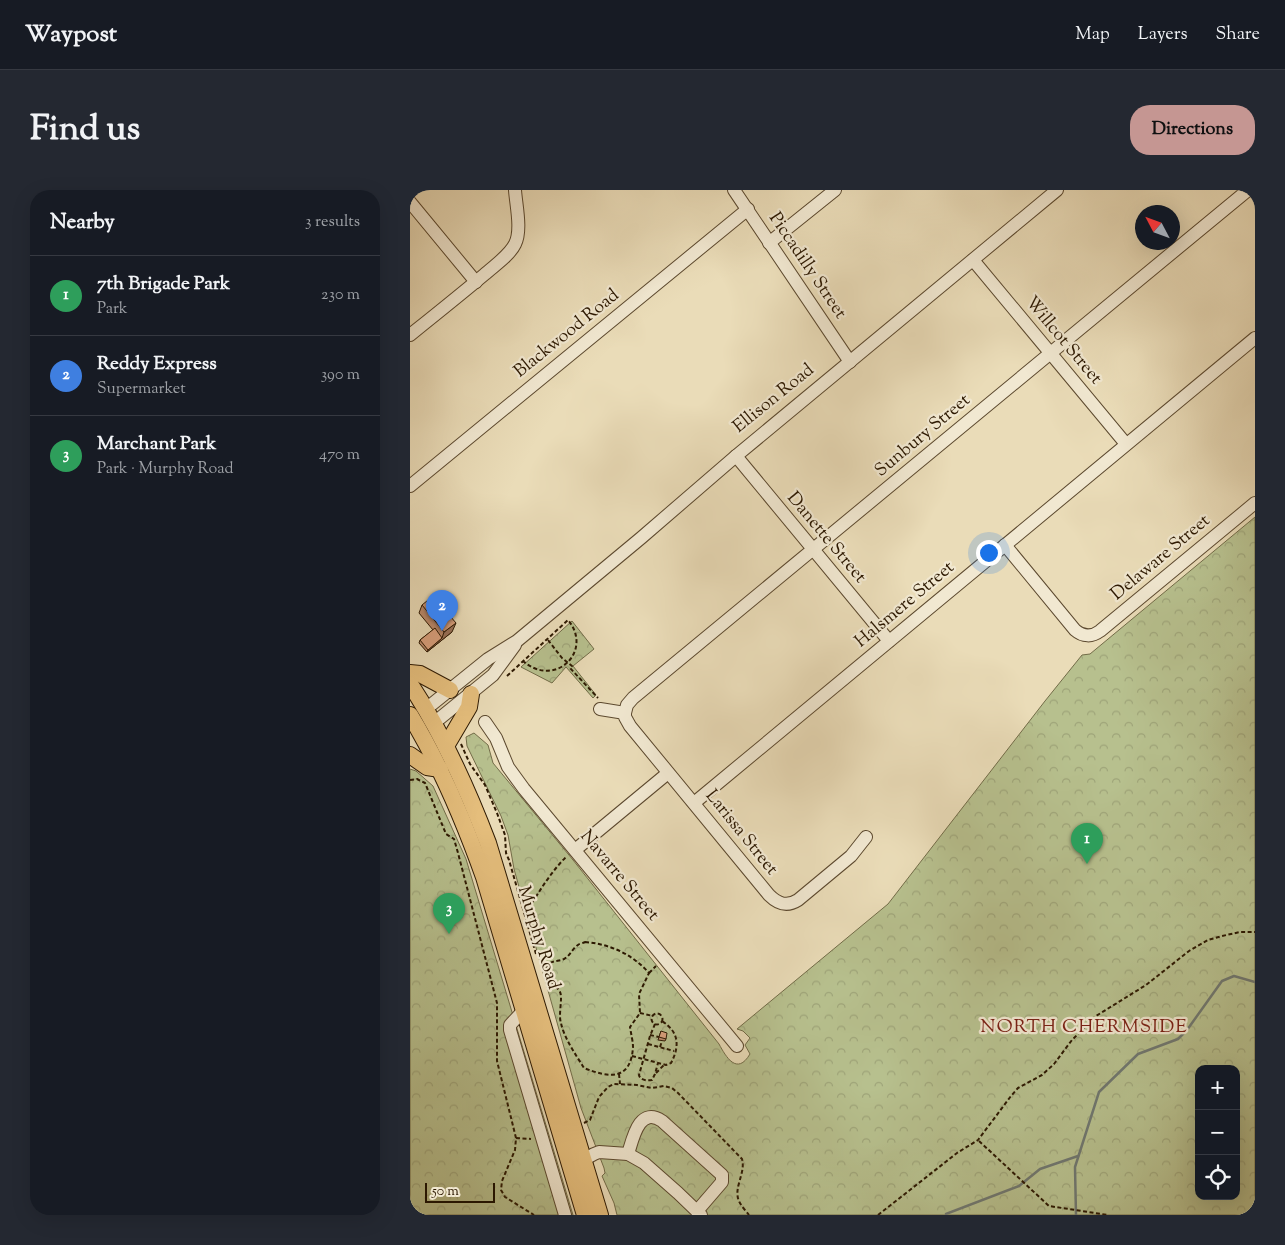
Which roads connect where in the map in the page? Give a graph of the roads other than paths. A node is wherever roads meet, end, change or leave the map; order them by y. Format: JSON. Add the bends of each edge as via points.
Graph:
{"nodes":[{"id":1,"x":515,"y":190,"type":"edge"},
{"id":2,"x":734,"y":190,"type":"edge"},
{"id":3,"x":835,"y":190,"type":"edge"},
{"id":4,"x":1057,"y":190,"type":"edge"},
{"id":5,"x":1248,"y":190,"type":"edge"},
{"id":6,"x":410,"y":202,"type":"edge"},
{"id":7,"x":748,"y":209,"type":"junction"},
{"id":8,"x":769,"y":243,"type":"junction"},
{"id":9,"x":973,"y":260,"type":"junction"},
{"id":10,"x":476,"y":282,"type":"junction"},
{"id":11,"x":410,"y":335,"type":"edge"},
{"id":12,"x":1255,"y":338,"type":"edge"},
{"id":13,"x":1051,"y":353,"type":"junction"},
{"id":14,"x":850,"y":362,"type":"junction"},
{"id":15,"x":1126,"y":444,"type":"junction"},
{"id":16,"x":736,"y":456,"type":"junction"},
{"id":17,"x":410,"y":486,"type":"edge"},
{"id":18,"x":1255,"y":503,"type":"edge"},
{"id":19,"x":1005,"y":545,"type":"junction"},
{"id":20,"x":813,"y":550,"type":"junction"},
{"id":21,"x":518,"y":641,"type":"junction"},
{"id":22,"x":889,"y":641,"type":"junction"},
{"id":23,"x":410,"y":673,"type":"edge"},
{"id":24,"x":410,"y":684,"type":"edge"},
{"id":25,"x":450,"y":690,"type":"junction"},
{"id":26,"x":471,"y":694,"type":"junction"},
{"id":27,"x":600,"y":704,"type":"road end"},
{"id":28,"x":426,"y":709,"type":"junction"},
{"id":29,"x":625,"y":713,"type":"junction"},
{"id":30,"x":485,"y":722,"type":"dead end"},
{"id":31,"x":434,"y":723,"type":"junction"},
{"id":32,"x":413,"y":726,"type":"edge"},
{"id":33,"x":446,"y":746,"type":"junction"},
{"id":34,"x":410,"y":755,"type":"edge"},
{"id":35,"x":440,"y":769,"type":"junction"},
{"id":36,"x":668,"y":773,"type":"junction"},
{"id":37,"x":694,"y":803,"type":"junction"},
{"id":38,"x":866,"y":836,"type":"dead end"},
{"id":39,"x":575,"y":850,"type":"junction"},
{"id":40,"x":524,"y":1010,"type":"junction"},
{"id":41,"x":737,"y":1046,"type":"dead end"},
{"id":42,"x":628,"y":1154,"type":"junction"},
{"id":43,"x":581,"y":1169,"type":"junction"},
{"id":44,"x":699,"y":1213,"type":"edge"},
{"id":45,"x":565,"y":1215,"type":"edge"},
{"id":46,"x":585,"y":1215,"type":"edge"},
{"id":47,"x":600,"y":1215,"type":"edge"}],
"edges":[{"from":1,"to":10,"type":"street","via":[[518,231],[515,244]]},
{"from":2,"to":7,"type":"street","name":"Piccadilly Street"},
{"from":3,"to":8,"type":"street"},
{"from":4,"to":9,"type":"street","name":"Ellison Road"},
{"from":5,"to":13,"type":"street","name":"Sunbury Street"},
{"from":6,"to":10,"type":"street"},
{"from":7,"to":8,"type":"street","name":"Piccadilly Street"},
{"from":7,"to":17,"type":"street","name":"Blackwood Road"},
{"from":8,"to":14,"type":"street","name":"Piccadilly Street"},
{"from":9,"to":13,"type":"street","name":"Willcot Street"},
{"from":9,"to":14,"type":"street","name":"Ellison Road"},
{"from":10,"to":11,"type":"street"},
{"from":12,"to":15,"type":"street","name":"Halsmere Street"},
{"from":13,"to":15,"type":"street","name":"Willcot Street"},
{"from":13,"to":20,"type":"street","name":"Sunbury Street"},
{"from":14,"to":16,"type":"street","name":"Ellison Road"},
{"from":15,"to":19,"type":"street","name":"Halsmere Street"},
{"from":16,"to":20,"type":"street","name":"Danette Street"},
{"from":16,"to":21,"type":"street","name":"Ellison Road"},
{"from":18,"to":19,"type":"street","name":"Delaware Street","via":[[1100,631],[1088,636],[1075,630]]},
{"from":19,"to":22,"type":"street","name":"Halsmere Street"},
{"from":20,"to":22,"type":"street","name":"Danette Street"},
{"from":20,"to":29,"type":"street","name":"Sunbury Street","via":[[634,698]]},
{"from":21,"to":25,"type":"street","name":"Ellison Road","via":[[488,659]]},
{"from":21,"to":26,"type":"street","name":"Ellison Road","via":[[493,675]]},
{"from":22,"to":37,"type":"street","name":"Halsmere Street"},
{"from":23,"to":25,"type":"main road","via":[[420,674]]},
{"from":24,"to":28,"type":"main road","name":"Murphy Road"},
{"from":25,"to":28,"type":"street","name":"Ellison Road"},
{"from":26,"to":31,"type":"street","name":"Ellison Road"},
{"from":26,"to":33,"type":"main road","via":[[469,707]]},
{"from":27,"to":29,"type":"street"},
{"from":28,"to":31,"type":"main road","name":"Murphy Road"},
{"from":28,"to":32,"type":"main road","name":"Ellison Road"},
{"from":29,"to":36,"type":"street","name":"Larissa Street","via":[[630,726]]},
{"from":30,"to":39,"type":"street","name":"Navarre Street","via":[[514,777]]},
{"from":31,"to":32,"type":"main road","name":"Ellison Road"},
{"from":31,"to":33,"type":"main road","name":"Murphy Road"},
{"from":32,"to":35,"type":"main road","name":"Murphy Road"},
{"from":33,"to":43,"type":"main road","name":"Murphy Road","via":[[488,843]]},
{"from":34,"to":35,"type":"main road","via":[[427,767]]},
{"from":35,"to":40,"type":"main road","name":"Murphy Road","via":[[484,877]]},
{"from":36,"to":37,"type":"street","name":"Larissa Street"},
{"from":36,"to":39,"type":"street"},
{"from":37,"to":38,"type":"street","name":"Larissa Street","via":[[769,895],[784,904],[794,903],[806,894],[851,856]]},
{"from":39,"to":41,"type":"street","name":"Navarre Street"},
{"from":40,"to":43,"type":"main road","name":"Murphy Road"},
{"from":40,"to":45,"type":"street","via":[[510,1025],[510,1030]]},
{"from":42,"to":43,"type":"street","via":[[599,1152]]},
{"from":42,"to":44,"type":"street","via":[[644,1163]]},
{"from":42,"to":44,"type":"street","via":[[641,1121],[654,1117],[662,1121],[722,1175],[722,1182]]},
{"from":43,"to":46,"type":"main road","name":"Murphy Road"},
{"from":43,"to":47,"type":"main road","name":"Murphy Road"}]}
